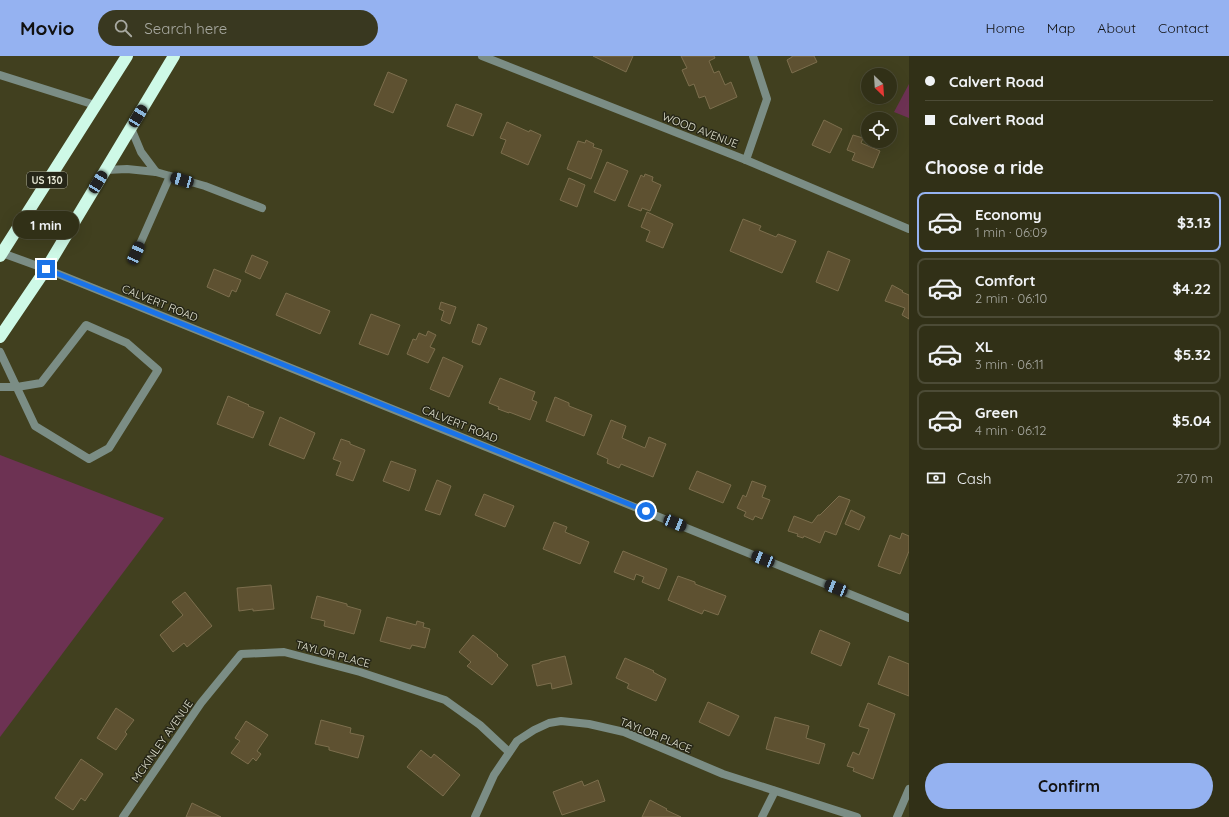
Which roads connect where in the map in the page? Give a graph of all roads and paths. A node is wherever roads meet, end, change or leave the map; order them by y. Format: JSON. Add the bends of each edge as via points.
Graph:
{"nodes":[{"id":1,"x":126,"y":56,"type":"edge"},
{"id":2,"x":174,"y":56,"type":"edge"},
{"id":3,"x":482,"y":56,"type":"edge"},
{"id":4,"x":753,"y":56,"type":"edge"},
{"id":5,"x":0,"y":76,"type":"edge"},
{"id":6,"x":95,"y":104,"type":"junction"},
{"id":7,"x":131,"y":128,"type":"junction"},
{"id":8,"x":746,"y":160,"type":"junction"},
{"id":9,"x":106,"y":170,"type":"junction"},
{"id":10,"x":156,"y":172,"type":"junction"},
{"id":11,"x":170,"y":176,"type":"junction"},
{"id":12,"x":262,"y":208,"type":"dead end"},
{"id":13,"x":909,"y":229,"type":"edge"},
{"id":14,"x":136,"y":253,"type":"dead end"},
{"id":15,"x":1,"y":254,"type":"edge"},
{"id":16,"x":46,"y":269,"type":"junction"},
{"id":17,"x":0,"y":337,"type":"edge"},
{"id":18,"x":0,"y":352,"type":"edge"},
{"id":19,"x":0,"y":387,"type":"edge"},
{"id":20,"x":17,"y":387,"type":"junction"},
{"id":21,"x":909,"y":618,"type":"edge"},
{"id":22,"x":222,"y":679,"type":"joint"},
{"id":23,"x":509,"y":752,"type":"junction"},
{"id":24,"x":909,"y":789,"type":"edge"},
{"id":25,"x":774,"y":791,"type":"junction"},
{"id":26,"x":123,"y":817,"type":"edge"},
{"id":27,"x":475,"y":817,"type":"edge"},
{"id":28,"x":762,"y":817,"type":"edge"},
{"id":29,"x":857,"y":817,"type":"edge"},
{"id":30,"x":897,"y":817,"type":"edge"}],
"edges":[{"from":1,"to":6,"type":"highway","number":"US 130"},
{"from":2,"to":7,"type":"highway"},
{"from":3,"to":8,"type":"street","name":"WOOD AVENUE"},
{"from":4,"to":8,"type":"street","via":[[767,99]]},
{"from":5,"to":6,"type":"street"},
{"from":6,"to":15,"type":"highway","number":"US 130"},
{"from":7,"to":9,"type":"highway"},
{"from":7,"to":10,"type":"street","via":[[141,152]]},
{"from":8,"to":13,"type":"street","name":"WOOD AVENUE"},
{"from":9,"to":10,"type":"street","via":[[127,168]]},
{"from":9,"to":16,"type":"highway"},
{"from":10,"to":11,"type":"street"},
{"from":11,"to":12,"type":"street","via":[[205,186]]},
{"from":11,"to":14,"type":"street"},
{"from":15,"to":16,"type":"street","name":"CALVERT ROAD"},
{"from":16,"to":17,"type":"highway"},
{"from":16,"to":21,"type":"street","name":"CALVERT ROAD"},
{"from":18,"to":20,"type":"street"},
{"from":19,"to":20,"type":"street"},
{"from":20,"to":20,"type":"street","via":[[35,426],[89,459],[109,448],[158,370],[127,343],[86,325],[41,383]]},
{"from":22,"to":23,"type":"street","name":"TAYLOR PLACE","via":[[241,654],[284,652],[360,672],[444,700],[480,725]]},
{"from":22,"to":26,"type":"street","name":"MCKINLEY AVENUE","via":[[201,703]]},
{"from":23,"to":25,"type":"street","name":"TAYLOR PLACE","via":[[516,741],[549,723],[561,721],[589,724],[624,732],[723,774]]},
{"from":23,"to":27,"type":"street","via":[[494,775]]},
{"from":24,"to":30,"type":"street"},
{"from":25,"to":28,"type":"street"},
{"from":25,"to":29,"type":"street","name":"TAYLOR PLACE"}]}
